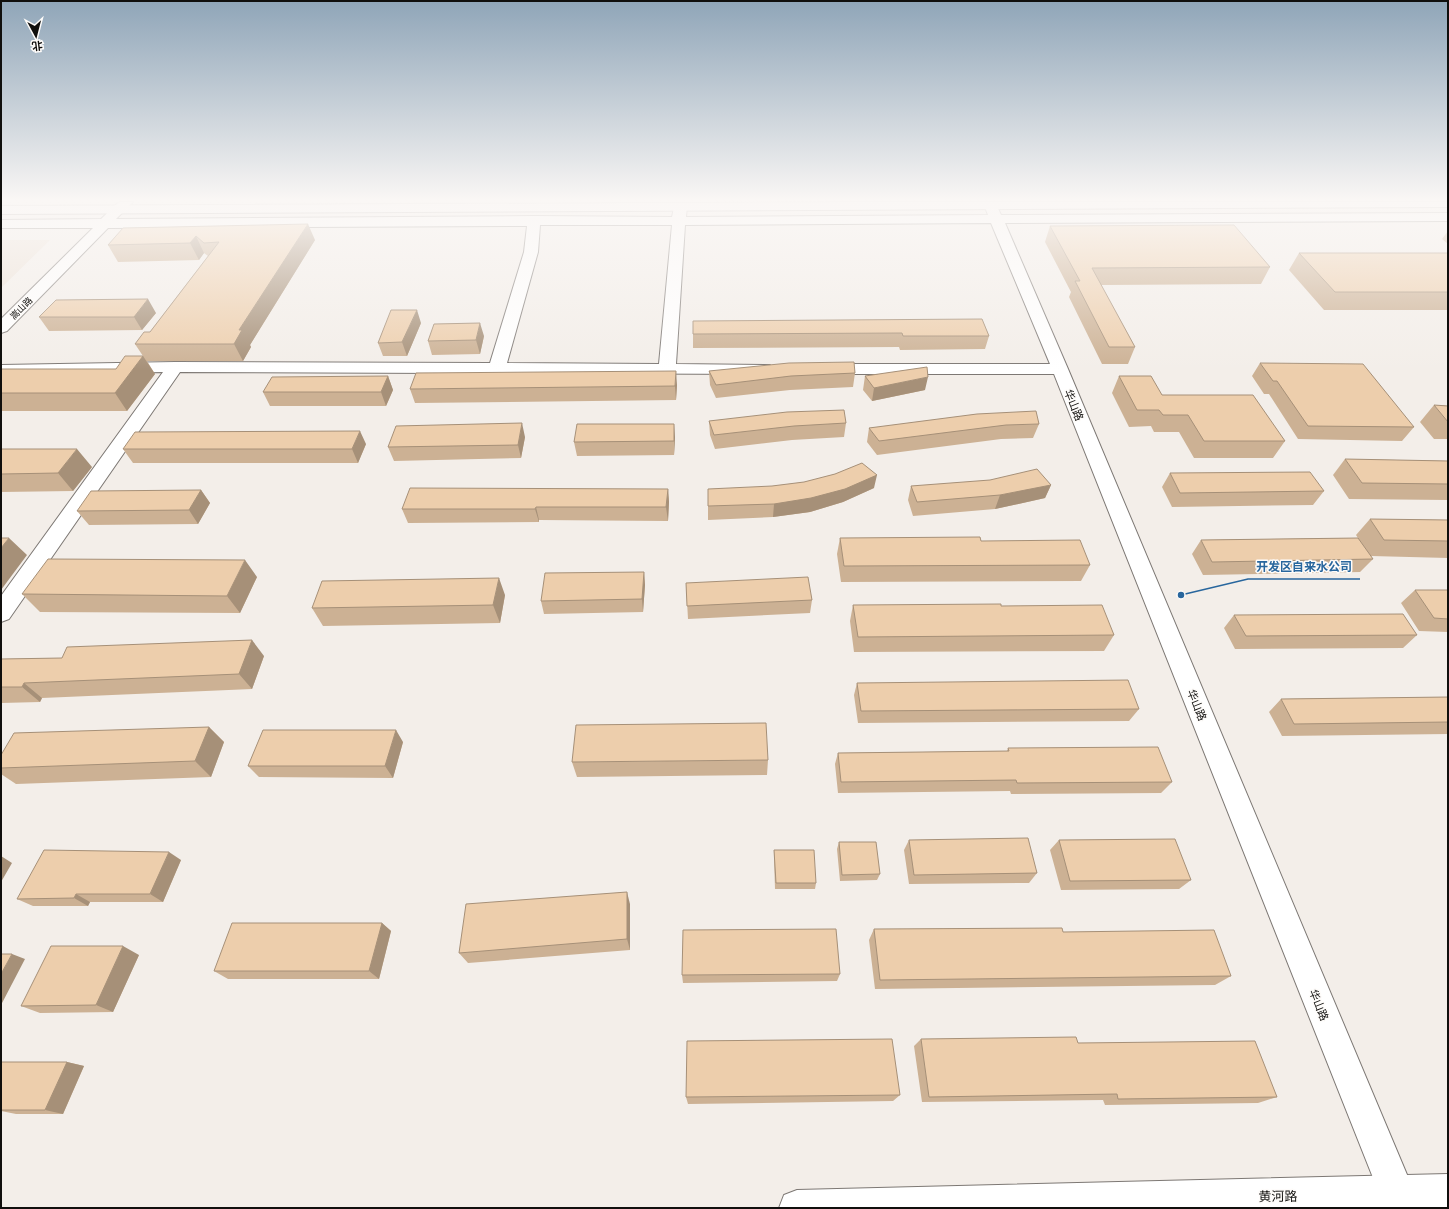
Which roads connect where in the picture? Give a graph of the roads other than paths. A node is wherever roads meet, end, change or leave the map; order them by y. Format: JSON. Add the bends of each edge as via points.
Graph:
{"nodes":[{"id":1,"x":70,"y":258,"type":"edge"},
{"id":2,"x":529,"y":258,"type":"edge"},
{"id":3,"x":675,"y":258,"type":"edge"},
{"id":4,"x":1013,"y":258,"type":"edge"},
{"id":5,"x":1,"y":328,"type":"edge"},
{"id":6,"x":175,"y":367,"type":"junction"},
{"id":7,"x":667,"y":368,"type":"junction"},
{"id":8,"x":497,"y":369,"type":"junction"},
{"id":9,"x":779,"y":369,"type":"edge"},
{"id":10,"x":811,"y":369,"type":"edge"},
{"id":11,"x":1060,"y":369,"type":"junction"},
{"id":12,"x":1,"y":370,"type":"edge"},
{"id":13,"x":1,"y":613,"type":"edge"},
{"id":14,"x":1448,"y":1192,"type":"edge"},
{"id":15,"x":1400,"y":1201,"type":"edge"},
{"id":16,"x":797,"y":1208,"type":"edge"}],
"edges":[{"from":1,"to":5,"type":"street","name":"嵩山路"},
{"from":2,"to":8,"type":"street"},
{"from":3,"to":7,"type":"street"},
{"from":4,"to":11,"type":"street","name":"华山路"},
{"from":6,"to":8,"type":"street"},
{"from":6,"to":12,"type":"street"},
{"from":6,"to":13,"type":"street"},
{"from":7,"to":8,"type":"street"},
{"from":7,"to":9,"type":"street"},
{"from":10,"to":11,"type":"street"},
{"from":11,"to":15,"type":"street","name":"华山路"},
{"from":14,"to":15,"type":"street","name":"黄河路"},
{"from":15,"to":16,"type":"street","name":"黄河路"}]}
